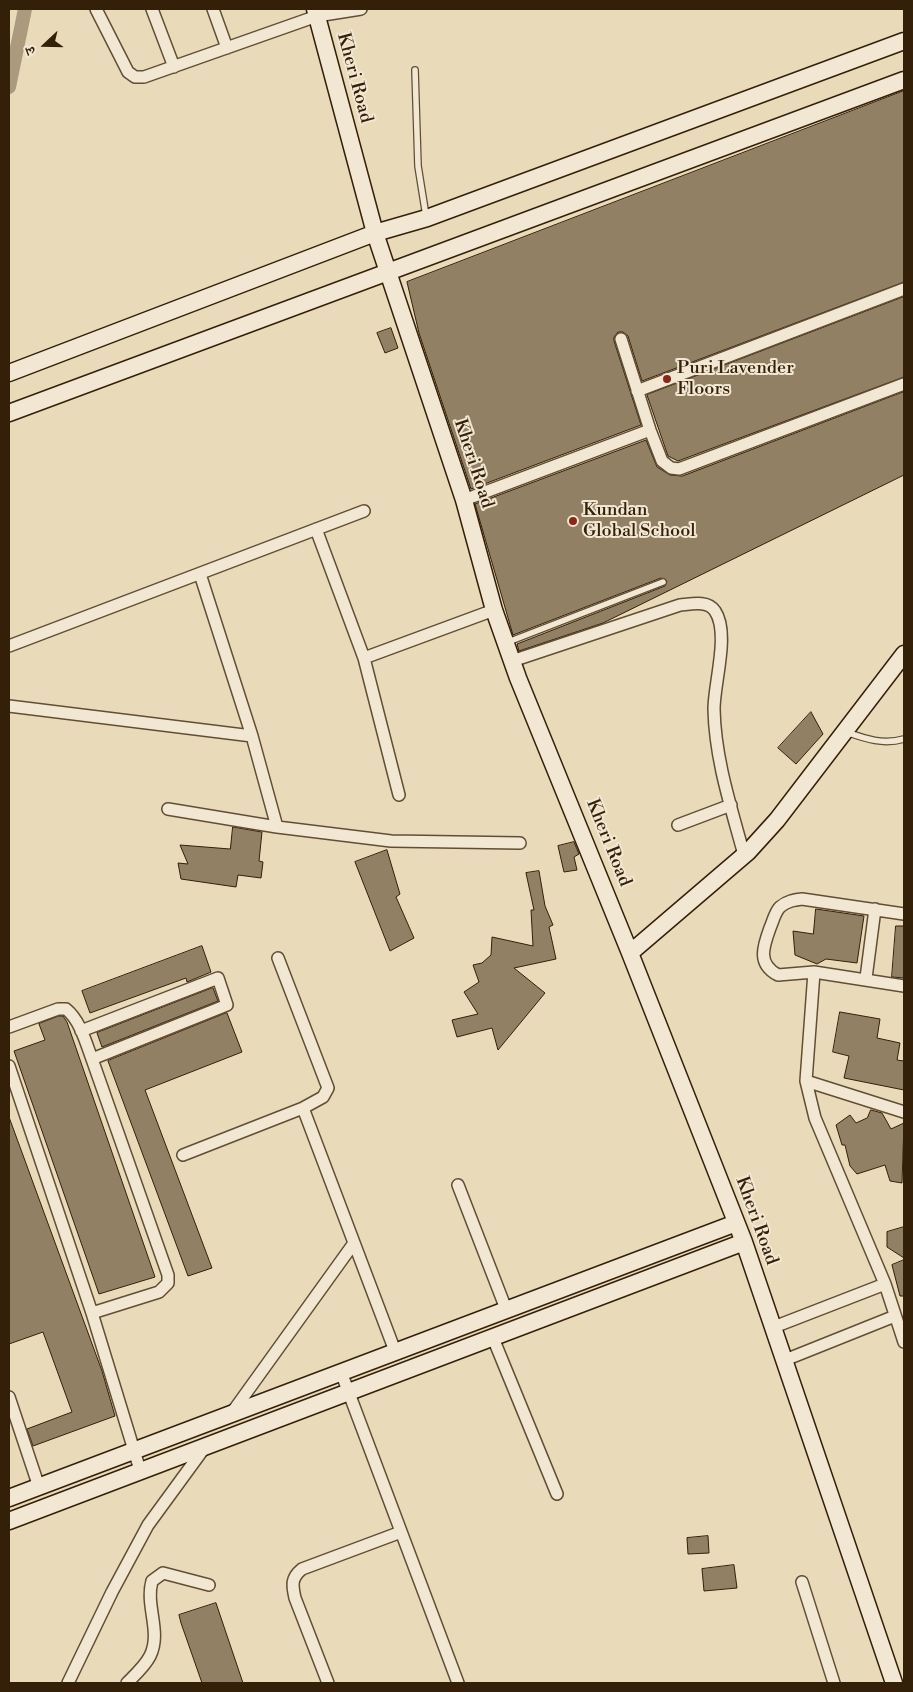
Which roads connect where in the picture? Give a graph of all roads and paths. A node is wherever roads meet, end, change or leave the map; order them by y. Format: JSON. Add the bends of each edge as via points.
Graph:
{"nodes":[{"id":1,"x":96,"y":9,"type":"edge"},
{"id":2,"x":152,"y":9,"type":"edge"},
{"id":3,"x":214,"y":9,"type":"edge"},
{"id":4,"x":361,"y":9,"type":"edge"},
{"id":5,"x":316,"y":12,"type":"edge"},
{"id":6,"x":904,"y":41,"type":"edge"},
{"id":7,"x":227,"y":48,"type":"junction"},
{"id":8,"x":174,"y":67,"type":"junction"},
{"id":9,"x":415,"y":70,"type":"dead end"},
{"id":10,"x":904,"y":80,"type":"edge"},
{"id":11,"x":427,"y":218,"type":"junction"},
{"id":12,"x":375,"y":233,"type":"junction"},
{"id":13,"x":389,"y":271,"type":"junction"},
{"id":14,"x":904,"y":289,"type":"edge"},
{"id":15,"x":621,"y":339,"type":"dead end"},
{"id":16,"x":9,"y":373,"type":"edge"},
{"id":17,"x":904,"y":384,"type":"edge"},
{"id":18,"x":637,"y":391,"type":"junction"},
{"id":19,"x":9,"y":413,"type":"edge"},
{"id":20,"x":650,"y":430,"type":"junction"},
{"id":21,"x":464,"y":500,"type":"junction"},
{"id":22,"x":364,"y":511,"type":"dead end"},
{"id":23,"x":316,"y":529,"type":"junction"},
{"id":24,"x":200,"y":574,"type":"junction"},
{"id":25,"x":663,"y":582,"type":"dead end"},
{"id":26,"x":494,"y":610,"type":"junction"},
{"id":27,"x":506,"y":643,"type":"junction"},
{"id":28,"x":9,"y":646,"type":"edge"},
{"id":29,"x":904,"y":654,"type":"edge"},
{"id":30,"x":364,"y":658,"type":"junction"},
{"id":31,"x":512,"y":661,"type":"junction"},
{"id":32,"x":9,"y":706,"type":"edge"},
{"id":33,"x":846,"y":732,"type":"junction"},
{"id":34,"x":252,"y":736,"type":"junction"},
{"id":35,"x":904,"y":738,"type":"edge"},
{"id":36,"x":400,"y":795,"type":"dead end"},
{"id":37,"x":731,"y":805,"type":"junction"},
{"id":38,"x":168,"y":809,"type":"dead end"},
{"id":39,"x":678,"y":825,"type":"dead end"},
{"id":40,"x":277,"y":827,"type":"junction"},
{"id":41,"x":520,"y":843,"type":"dead end"},
{"id":42,"x":744,"y":855,"type":"junction"},
{"id":43,"x":875,"y":909,"type":"junction"},
{"id":44,"x":904,"y":914,"type":"edge"},
{"id":45,"x":630,"y":953,"type":"junction"},
{"id":46,"x":278,"y":958,"type":"dead end"},
{"id":47,"x":814,"y":972,"type":"junction"},
{"id":48,"x":866,"y":978,"type":"junction"},
{"id":49,"x":904,"y":986,"type":"edge"},
{"id":50,"x":9,"y":1027,"type":"edge"},
{"id":51,"x":81,"y":1031,"type":"junction"},
{"id":52,"x":92,"y":1059,"type":"junction"},
{"id":53,"x":9,"y":1066,"type":"edge"},
{"id":54,"x":806,"y":1081,"type":"junction"},
{"id":55,"x":303,"y":1108,"type":"junction"},
{"id":56,"x":904,"y":1112,"type":"edge"},
{"id":57,"x":183,"y":1155,"type":"dead end"},
{"id":58,"x":458,"y":1185,"type":"dead end"},
{"id":59,"x":736,"y":1223,"type":"junction"},
{"id":60,"x":744,"y":1242,"type":"junction"},
{"id":61,"x":354,"y":1243,"type":"junction"},
{"id":62,"x":885,"y":1284,"type":"junction"},
{"id":63,"x":506,"y":1309,"type":"junction"},
{"id":64,"x":92,"y":1313,"type":"junction"},
{"id":65,"x":895,"y":1316,"type":"junction"},
{"id":66,"x":774,"y":1327,"type":"junction"},
{"id":67,"x":493,"y":1338,"type":"junction"},
{"id":68,"x":904,"y":1342,"type":"edge"},
{"id":69,"x":395,"y":1351,"type":"junction"},
{"id":70,"x":785,"y":1360,"type":"junction"},
{"id":71,"x":341,"y":1372,"type":"junction"},
{"id":72,"x":348,"y":1392,"type":"junction"},
{"id":73,"x":9,"y":1397,"type":"edge"},
{"id":74,"x":230,"y":1415,"type":"junction"},
{"id":75,"x":205,"y":1446,"type":"junction"},
{"id":76,"x":134,"y":1452,"type":"junction"},
{"id":77,"x":140,"y":1470,"type":"junction"},
{"id":78,"x":39,"y":1487,"type":"junction"},
{"id":79,"x":557,"y":1494,"type":"dead end"},
{"id":80,"x":9,"y":1498,"type":"edge"},
{"id":81,"x":9,"y":1521,"type":"edge"},
{"id":82,"x":401,"y":1532,"type":"junction"},
{"id":83,"x":802,"y":1582,"type":"dead end"},
{"id":84,"x":210,"y":1585,"type":"dead end"},
{"id":85,"x":68,"y":1683,"type":"edge"},
{"id":86,"x":127,"y":1683,"type":"edge"},
{"id":87,"x":328,"y":1683,"type":"edge"},
{"id":88,"x":458,"y":1683,"type":"edge"},
{"id":89,"x":834,"y":1683,"type":"edge"},
{"id":90,"x":894,"y":1683,"type":"edge"}],
"edges":[{"from":1,"to":8,"type":"street","via":[[128,72],[135,77],[144,77]]},
{"from":2,"to":8,"type":"street"},
{"from":3,"to":7,"type":"street"},
{"from":4,"to":5,"type":"street"},
{"from":5,"to":7,"type":"street"},
{"from":5,"to":12,"type":"street","name":"Kheri Road"},
{"from":6,"to":11,"type":"street"},
{"from":7,"to":8,"type":"street"},
{"from":9,"to":11,"type":"lane","via":[[418,166]]},
{"from":10,"to":13,"type":"street"},
{"from":11,"to":12,"type":"street"},
{"from":12,"to":13,"type":"street","name":"Kheri Road"},
{"from":12,"to":16,"type":"street"},
{"from":13,"to":19,"type":"street"},
{"from":13,"to":21,"type":"street","name":"Kheri Road"},
{"from":14,"to":18,"type":"street"},
{"from":15,"to":18,"type":"street"},
{"from":17,"to":20,"type":"street","via":[[679,469],[671,468],[662,461]]},
{"from":18,"to":20,"type":"street"},
{"from":20,"to":21,"type":"street"},
{"from":21,"to":26,"type":"street","name":"Kheri Road"},
{"from":22,"to":23,"type":"street"},
{"from":23,"to":24,"type":"street"},
{"from":23,"to":30,"type":"street"},
{"from":24,"to":28,"type":"street"},
{"from":24,"to":34,"type":"street"},
{"from":25,"to":27,"type":"lane"},
{"from":26,"to":27,"type":"street","name":"Kheri Road"},
{"from":26,"to":30,"type":"street"},
{"from":27,"to":31,"type":"street","name":"Kheri Road"},
{"from":29,"to":33,"type":"street"},
{"from":30,"to":36,"type":"street"},
{"from":31,"to":37,"type":"street","via":[[680,605],[708,604],[715,610],[720,630],[714,709],[718,750]]},
{"from":31,"to":45,"type":"street","name":"Kheri Road"},
{"from":32,"to":34,"type":"street"},
{"from":33,"to":35,"type":"lane","via":[[886,742]]},
{"from":33,"to":42,"type":"street","via":[[777,820]]},
{"from":34,"to":40,"type":"street"},
{"from":37,"to":39,"type":"street"},
{"from":37,"to":42,"type":"street"},
{"from":38,"to":40,"type":"street"},
{"from":40,"to":41,"type":"street","via":[[391,841]]},
{"from":42,"to":45,"type":"street"},
{"from":43,"to":44,"type":"street"},
{"from":43,"to":47,"type":"street","via":[[802,899],[786,902],[779,908],[763,950],[766,966],[778,975]]},
{"from":43,"to":48,"type":"street"},
{"from":45,"to":59,"type":"street","name":"Kheri Road"},
{"from":46,"to":55,"type":"street","via":[[328,1088],[323,1097]]},
{"from":47,"to":48,"type":"street"},
{"from":47,"to":54,"type":"street"},
{"from":48,"to":49,"type":"street"},
{"from":50,"to":51,"type":"street","via":[[66,1009]]},
{"from":51,"to":52,"type":"street"},
{"from":51,"to":52,"type":"street","via":[[218,978],[227,1005]]},
{"from":52,"to":64,"type":"street","via":[[168,1275],[168,1283],[159,1292]]},
{"from":53,"to":64,"type":"street"},
{"from":54,"to":56,"type":"street"},
{"from":54,"to":62,"type":"street","via":[[815,1118]]},
{"from":55,"to":57,"type":"street"},
{"from":55,"to":61,"type":"street"},
{"from":58,"to":63,"type":"street"},
{"from":59,"to":60,"type":"street","name":"Kheri Road"},
{"from":59,"to":63,"type":"street"},
{"from":60,"to":66,"type":"street","name":"Kheri Road"},
{"from":60,"to":67,"type":"street"},
{"from":61,"to":69,"type":"street"},
{"from":61,"to":74,"type":"street"},
{"from":62,"to":65,"type":"street"},
{"from":62,"to":66,"type":"street"},
{"from":63,"to":69,"type":"street"},
{"from":64,"to":76,"type":"street"},
{"from":65,"to":68,"type":"street"},
{"from":65,"to":70,"type":"street"},
{"from":66,"to":70,"type":"street","name":"Kheri Road"},
{"from":67,"to":72,"type":"street"},
{"from":67,"to":79,"type":"street"},
{"from":69,"to":71,"type":"street"},
{"from":70,"to":90,"type":"street","name":"Kheri Road"},
{"from":71,"to":72,"type":"street"},
{"from":71,"to":74,"type":"street"},
{"from":72,"to":75,"type":"street"},
{"from":72,"to":82,"type":"street"},
{"from":73,"to":78,"type":"street"},
{"from":74,"to":76,"type":"street"},
{"from":75,"to":77,"type":"street"},
{"from":75,"to":85,"type":"street","via":[[148,1525]]},
{"from":76,"to":77,"type":"street"},
{"from":76,"to":78,"type":"street"},
{"from":77,"to":81,"type":"street"},
{"from":78,"to":80,"type":"street"},
{"from":82,"to":87,"type":"street","via":[[302,1569],[294,1576],[295,1598]]},
{"from":82,"to":88,"type":"street"},
{"from":83,"to":89,"type":"street"},
{"from":84,"to":86,"type":"street","via":[[163,1573],[152,1581],[150,1600],[154,1646],[150,1656]]}]}
